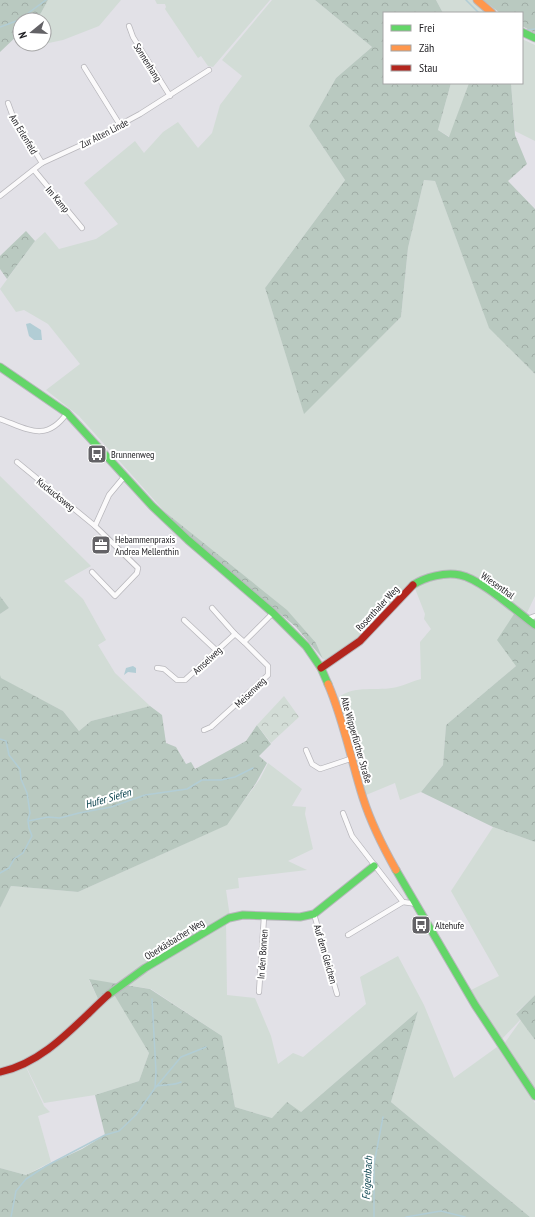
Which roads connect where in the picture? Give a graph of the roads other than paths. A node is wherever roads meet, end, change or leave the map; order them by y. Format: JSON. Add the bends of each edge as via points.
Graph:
{"nodes":[{"id":1,"x":477,"y":0,"type":"edge"},
{"id":2,"x":491,"y":12,"type":"edge"},
{"id":3,"x":129,"y":26,"type":"dead end"},
{"id":4,"x":523,"y":32,"type":"edge"},
{"id":5,"x":535,"y":38,"type":"edge"},
{"id":6,"x":84,"y":67,"type":"dead end"},
{"id":7,"x":209,"y":70,"type":"dead end"},
{"id":8,"x":170,"y":96,"type":"junction"},
{"id":9,"x":8,"y":103,"type":"dead end"},
{"id":10,"x":120,"y":125,"type":"junction"},
{"id":11,"x":42,"y":163,"type":"junction"},
{"id":12,"x":34,"y":170,"type":"junction"},
{"id":13,"x":0,"y":196,"type":"edge"},
{"id":14,"x":82,"y":228,"type":"dead end"},
{"id":15,"x":0,"y":367,"type":"edge"},
{"id":16,"x":67,"y":413,"type":"junction"},
{"id":17,"x":0,"y":419,"type":"edge"},
{"id":18,"x":17,"y":462,"type":"dead end"},
{"id":19,"x":124,"y":477,"type":"junction"},
{"id":20,"x":95,"y":526,"type":"junction"},
{"id":21,"x":92,"y":572,"type":"dead end"},
{"id":22,"x":409,"y":589,"type":"joint"},
{"id":23,"x":212,"y":608,"type":"dead end"},
{"id":24,"x":273,"y":613,"type":"junction"},
{"id":25,"x":535,"y":616,"type":"edge"},
{"id":26,"x":527,"y":619,"type":"junction"},
{"id":27,"x":184,"y":620,"type":"dead end"},
{"id":28,"x":535,"y":625,"type":"edge"},
{"id":29,"x":235,"y":634,"type":"junction"},
{"id":30,"x":244,"y":642,"type":"junction"},
{"id":31,"x":217,"y":651,"type":"junction"},
{"id":32,"x":157,"y":668,"type":"dead end"},
{"id":33,"x":321,"y":668,"type":"junction"},
{"id":34,"x":204,"y":730,"type":"dead end"},
{"id":35,"x":306,"y":750,"type":"dead end"},
{"id":36,"x":353,"y":758,"type":"junction"},
{"id":37,"x":343,"y":813,"type":"dead end"},
{"id":38,"x":374,"y":866,"type":"junction"},
{"id":39,"x":403,"y":902,"type":"junction"},
{"id":40,"x":417,"y":904,"type":"junction"},
{"id":41,"x":314,"y":914,"type":"junction"},
{"id":42,"x":264,"y":917,"type":"junction"},
{"id":43,"x":348,"y":935,"type":"dead end"},
{"id":44,"x":259,"y":992,"type":"dead end"},
{"id":45,"x":337,"y":994,"type":"dead end"},
{"id":46,"x":0,"y":1072,"type":"edge"},
{"id":47,"x":535,"y":1096,"type":"edge"}],
"edges":[{"from":1,"to":2,"type":"main road"},
{"from":3,"to":8,"type":"street","name":"Sonnenhang","via":[[133,37]]},
{"from":4,"to":5,"type":"main road"},
{"from":6,"to":10,"type":"street"},
{"from":7,"to":8,"type":"street","name":"Zur Alten Linde"},
{"from":8,"to":10,"type":"street","name":"Zur Alten Linde"},
{"from":9,"to":11,"type":"street","name":"Am Erlenfeld"},
{"from":10,"to":11,"type":"street","name":"Zur Alten Linde"},
{"from":11,"to":12,"type":"street","name":"Zur Alten Linde"},
{"from":12,"to":13,"type":"street","name":"Zur Alten Linde"},
{"from":12,"to":14,"type":"street","name":"Im Kamp"},
{"from":15,"to":16,"type":"main road","name":"Alte Wipperfürther Straße"},
{"from":16,"to":17,"type":"street","via":[[53,429],[44,432]]},
{"from":16,"to":19,"type":"main road","name":"Alte Wipperfürther Straße"},
{"from":18,"to":20,"type":"street","name":"Kuckucksweg"},
{"from":19,"to":20,"type":"street","via":[[109,495]]},
{"from":19,"to":24,"type":"main road","name":"Alte Wipperfürther Straße","via":[[188,540]]},
{"from":20,"to":21,"type":"street","name":"Kuckucksweg","via":[[138,568],[137,573],[115,596]]},
{"from":22,"to":26,"type":"main road","name":"Wiesenthal","via":[[423,579],[460,575],[474,580]]},
{"from":22,"to":33,"type":"main road","name":"Rosenthaler Weg","via":[[360,641]]},
{"from":23,"to":29,"type":"street"},
{"from":24,"to":30,"type":"street"},
{"from":24,"to":33,"type":"main road","name":"Alte Wipperfürther Straße","via":[[306,646]]},
{"from":25,"to":26,"type":"street"},
{"from":26,"to":28,"type":"main road","name":"Wiesenthal"},
{"from":27,"to":31,"type":"street"},
{"from":29,"to":30,"type":"street"},
{"from":29,"to":31,"type":"street","name":"Amselweg"},
{"from":30,"to":34,"type":"street","name":"Meisenweg","via":[[268,666],[268,675],[211,727]]},
{"from":31,"to":32,"type":"street","name":"Amselweg","via":[[186,680],[177,680],[164,669]]},
{"from":33,"to":36,"type":"main road","name":"Alte Wipperfürther Straße","via":[[339,709]]},
{"from":35,"to":36,"type":"street","via":[[312,764],[320,769]]},
{"from":36,"to":40,"type":"main road","name":"Alte Wipperfürther Straße","via":[[373,825],[392,864]]},
{"from":37,"to":38,"type":"street","via":[[352,836]]},
{"from":38,"to":39,"type":"street"},
{"from":38,"to":41,"type":"main road","name":"Oberkäsbacher Weg"},
{"from":39,"to":40,"type":"street"},
{"from":39,"to":43,"type":"street"},
{"from":40,"to":47,"type":"main road","name":"Alte Wipperfürther Straße","via":[[471,999]]},
{"from":41,"to":42,"type":"main road","name":"Oberkäsbacher Weg","via":[[300,918]]},
{"from":41,"to":45,"type":"street","name":"Auf dem Gleichen"},
{"from":42,"to":44,"type":"street","name":"In den Bonnen"},
{"from":42,"to":46,"type":"main road","name":"Oberkäsbacher Weg","via":[[243,915],[214,926],[121,984],[25,1065]]}]}
